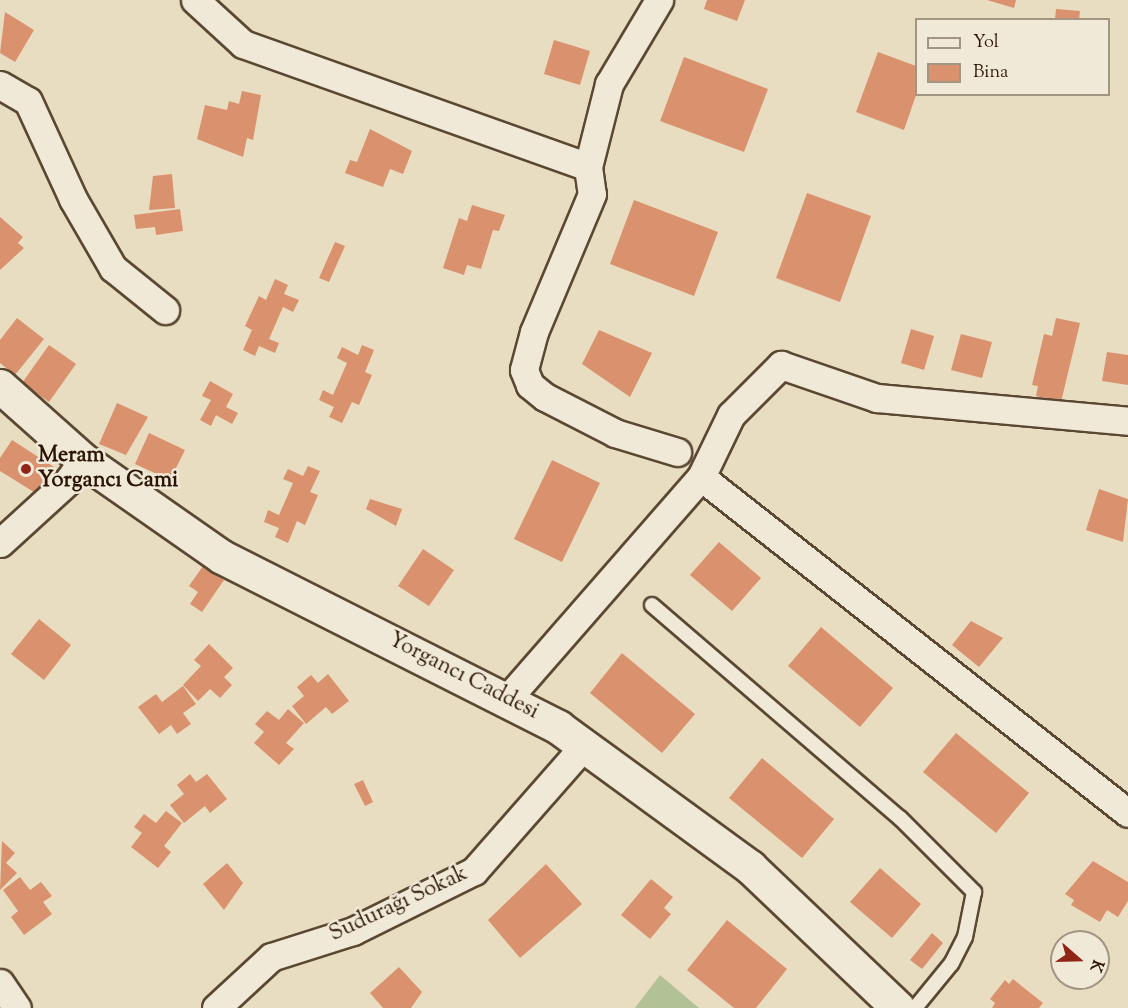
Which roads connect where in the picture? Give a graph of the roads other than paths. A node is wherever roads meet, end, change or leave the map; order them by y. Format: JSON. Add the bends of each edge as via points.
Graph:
{"nodes":[{"id":1,"x":195,"y":0,"type":"edge"},
{"id":2,"x":659,"y":0,"type":"edge"},
{"id":3,"x":0,"y":85,"type":"edge"},
{"id":4,"x":588,"y":167,"type":"junction"},
{"id":5,"x":165,"y":310,"type":"dead end"},
{"id":6,"x":0,"y":386,"type":"edge"},
{"id":7,"x":1128,"y":421,"type":"edge"},
{"id":8,"x":677,"y":452,"type":"dead end"},
{"id":9,"x":83,"y":460,"type":"junction"},
{"id":10,"x":702,"y":477,"type":"junction"},
{"id":11,"x":0,"y":543,"type":"edge"},
{"id":12,"x":652,"y":606,"type":"dead end"},
{"id":13,"x":508,"y":698,"type":"junction"},
{"id":14,"x":584,"y":746,"type":"junction"},
{"id":15,"x":1128,"y":813,"type":"edge"},
{"id":16,"x":0,"y":983,"type":"edge"},
{"id":17,"x":17,"y":1008,"type":"edge"},
{"id":18,"x":216,"y":1008,"type":"edge"},
{"id":19,"x":898,"y":1008,"type":"edge"},
{"id":20,"x":915,"y":1008,"type":"edge"}],
"edges":[{"from":1,"to":4,"type":"street","via":[[243,44]]},
{"from":2,"to":4,"type":"street","via":[[609,84]]},
{"from":3,"to":5,"type":"street","via":[[28,101],[73,199],[113,268]]},
{"from":4,"to":8,"type":"street","via":[[592,194],[534,332],[524,370],[530,385],[545,397],[615,434]]},
{"from":6,"to":9,"type":"street","name":"Yorgancı Caddesi"},
{"from":7,"to":10,"type":"street","via":[[878,398],[781,365],[731,415]]},
{"from":9,"to":11,"type":"street","via":[[68,481]]},
{"from":9,"to":13,"type":"street","name":"Yorgancı Caddesi","via":[[222,557]]},
{"from":10,"to":13,"type":"street"},
{"from":10,"to":15,"type":"street"},
{"from":12,"to":20,"type":"lane","via":[[900,818],[974,892],[961,946]]},
{"from":13,"to":14,"type":"street","name":"Yorgancı Caddesi"},
{"from":14,"to":18,"type":"street","name":"Sudurağı Sokak","via":[[474,872],[353,931],[271,957]]},
{"from":14,"to":19,"type":"street","name":"Yorgancı Caddesi","via":[[750,867]]},
{"from":16,"to":17,"type":"street"}]}
